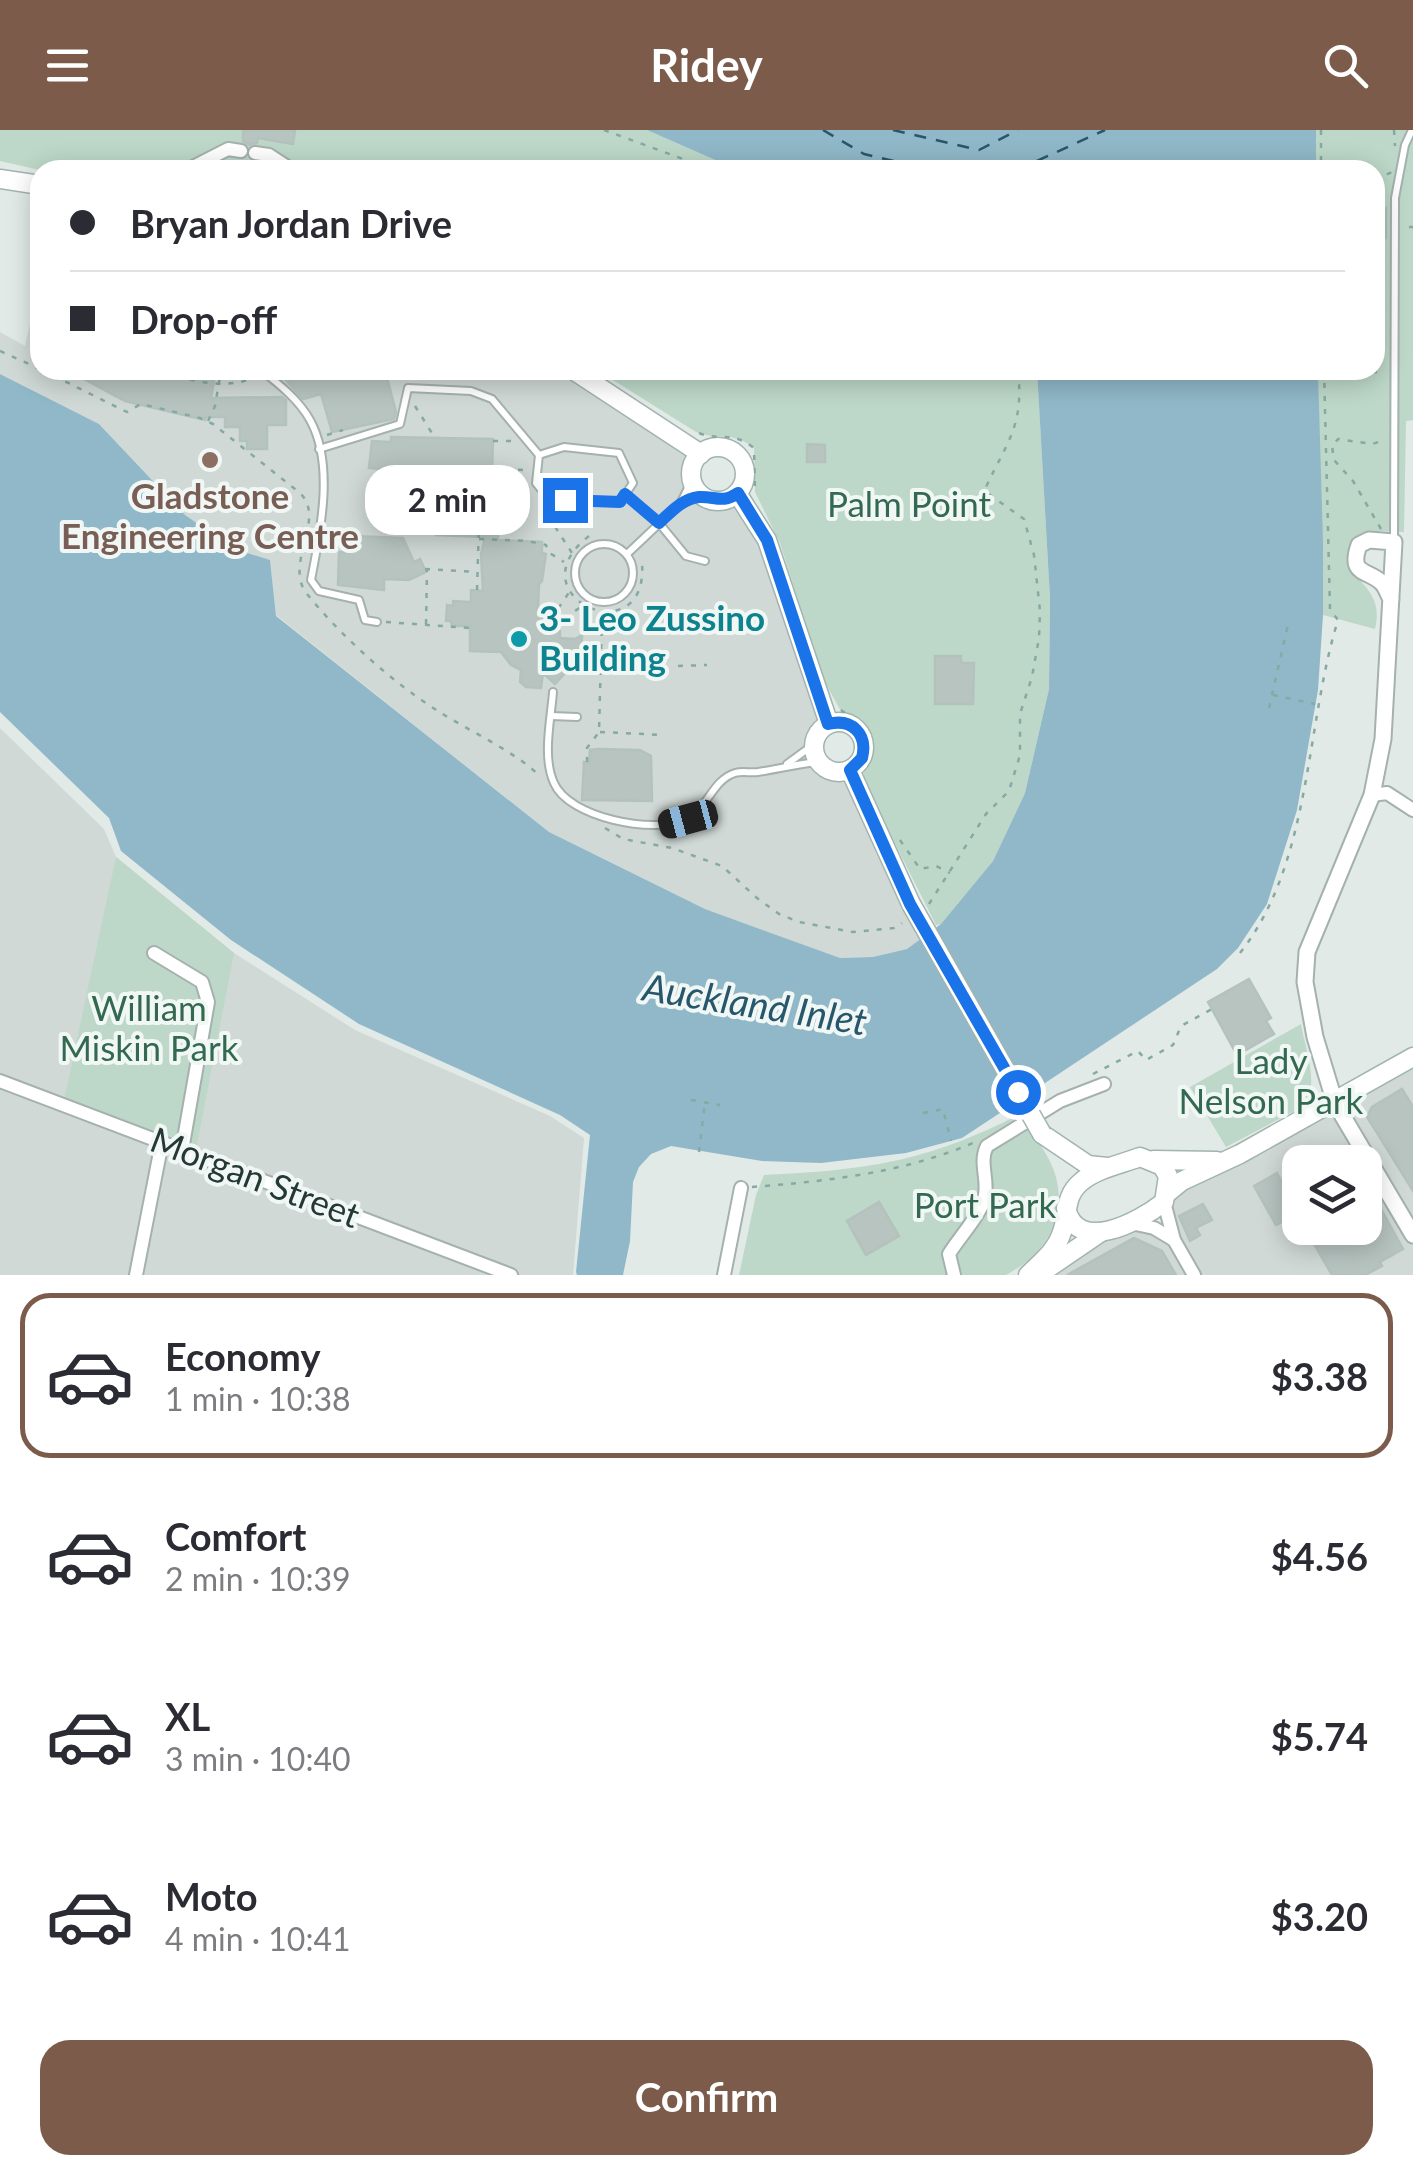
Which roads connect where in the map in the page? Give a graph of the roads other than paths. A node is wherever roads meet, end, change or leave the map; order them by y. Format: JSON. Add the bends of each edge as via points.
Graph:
{"nodes":[{"id":1,"x":1412,"y":130,"type":"edge"},
{"id":2,"x":207,"y":160,"type":"edge"},
{"id":3,"x":276,"y":160,"type":"edge"},
{"id":4,"x":0,"y":179,"type":"edge"},
{"id":5,"x":30,"y":184,"type":"edge"},
{"id":6,"x":274,"y":380,"type":"edge"},
{"id":7,"x":588,"y":380,"type":"edge"},
{"id":8,"x":319,"y":449,"type":"junction"},
{"id":9,"x":701,"y":454,"type":"junction"},
{"id":10,"x":539,"y":455,"type":"junction"},
{"id":11,"x":697,"y":488,"type":"junction"},
{"id":12,"x":738,"y":493,"type":"junction"},
{"id":13,"x":625,"y":494,"type":"junction"},
{"id":14,"x":680,"y":504,"type":"junction"},
{"id":15,"x":659,"y":523,"type":"junction"},
{"id":16,"x":1387,"y":541,"type":"junction"},
{"id":17,"x":626,"y":554,"type":"junction"},
{"id":18,"x":705,"y":561,"type":"dead end"},
{"id":19,"x":1391,"y":599,"type":"junction"},
{"id":20,"x":377,"y":622,"type":"road end"},
{"id":21,"x":553,"y":692,"type":"dead end"},
{"id":22,"x":551,"y":716,"type":"junction"},
{"id":23,"x":577,"y":717,"type":"dead end"},
{"id":24,"x":828,"y":724,"type":"junction"},
{"id":25,"x":815,"y":754,"type":"junction"},
{"id":26,"x":786,"y":764,"type":"junction"},
{"id":27,"x":850,"y":770,"type":"junction"},
{"id":28,"x":1372,"y":795,"type":"junction"},
{"id":29,"x":1413,"y":810,"type":"edge"},
{"id":30,"x":154,"y":953,"type":"dead end"},
{"id":31,"x":1413,"y":1057,"type":"edge"},
{"id":32,"x":0,"y":1081,"type":"edge"},
{"id":33,"x":1104,"y":1084,"type":"dead end"},
{"id":34,"x":1335,"y":1102,"type":"junction"},
{"id":35,"x":1042,"y":1134,"type":"junction"},
{"id":36,"x":162,"y":1142,"type":"junction"},
{"id":37,"x":182,"y":1150,"type":"junction"},
{"id":38,"x":1150,"y":1160,"type":"junction"},
{"id":39,"x":1222,"y":1161,"type":"junction"},
{"id":40,"x":1112,"y":1168,"type":"junction"},
{"id":41,"x":741,"y":1188,"type":"road end"},
{"id":42,"x":1165,"y":1198,"type":"junction"},
{"id":43,"x":1067,"y":1203,"type":"junction"},
{"id":44,"x":1126,"y":1222,"type":"junction"},
{"id":45,"x":1101,"y":1232,"type":"junction"},
{"id":46,"x":1413,"y":1235,"type":"edge"},
{"id":47,"x":1174,"y":1240,"type":"junction"},
{"id":48,"x":136,"y":1275,"type":"edge"},
{"id":49,"x":510,"y":1275,"type":"edge"},
{"id":50,"x":724,"y":1275,"type":"edge"},
{"id":51,"x":954,"y":1275,"type":"edge"},
{"id":52,"x":1028,"y":1275,"type":"edge"},
{"id":53,"x":1036,"y":1275,"type":"edge"},
{"id":54,"x":1194,"y":1275,"type":"edge"}],
"edges":[{"from":1,"to":16,"type":"lane","via":[[1395,198]]},
{"from":2,"to":3,"type":"street","via":[[228,149]]},
{"from":4,"to":5,"type":"main road"},
{"from":6,"to":8,"type":"lane","via":[[311,421]]},
{"from":7,"to":9,"type":"main road"},
{"from":8,"to":10,"type":"lane","via":[[400,424],[408,388],[470,391],[492,400]]},
{"from":8,"to":20,"type":"lane","via":[[323,501],[311,580],[319,591],[359,600],[366,620]]},
{"from":9,"to":11,"type":"main road","via":[[692,470]]},
{"from":9,"to":12,"type":"main road","via":[[722,448],[736,454],[745,478]]},
{"from":10,"to":13,"type":"lane","via":[[564,447],[619,454],[633,483]]},
{"from":10,"to":13,"type":"lane","via":[[536,483],[549,499],[620,502]]},
{"from":11,"to":12,"type":"main road","via":[[721,501]]},
{"from":11,"to":14,"type":"lane"},
{"from":11,"to":14,"type":"lane"},
{"from":12,"to":24,"type":"main road","via":[[767,540]]},
{"from":13,"to":15,"type":"lane"},
{"from":14,"to":15,"type":"lane"},
{"from":15,"to":17,"type":"lane"},
{"from":15,"to":18,"type":"lane","via":[[686,556]]},
{"from":16,"to":19,"type":"street"},
{"from":16,"to":19,"type":"street","via":[[1359,545],[1355,556],[1362,574],[1381,582]]},
{"from":17,"to":17,"type":"lane","via":[[609,544],[590,548],[577,563],[581,591],[596,601],[623,596],[634,571]]},
{"from":19,"to":28,"type":"street","via":[[1383,739]]},
{"from":21,"to":22,"type":"lane"},
{"from":22,"to":23,"type":"lane"},
{"from":22,"to":26,"type":"lane","via":[[555,786],[568,800],[632,825],[688,819],[736,772]]},
{"from":24,"to":25,"type":"main road","via":[[816,736]]},
{"from":24,"to":27,"type":"main road","via":[[846,722],[864,741],[862,758]]},
{"from":25,"to":26,"type":"lane"},
{"from":25,"to":26,"type":"lane"},
{"from":25,"to":27,"type":"main road","via":[[832,772]]},
{"from":27,"to":35,"type":"main road","bridge":true,"via":[[912,911]]},
{"from":28,"to":29,"type":"street","via":[[1387,793]]},
{"from":28,"to":34,"type":"street","via":[[1307,952],[1315,1037]]},
{"from":30,"to":37,"type":"street","via":[[202,982],[208,1002]]},
{"from":31,"to":34,"type":"main road"},
{"from":32,"to":36,"type":"street","name":"Morgan Street"},
{"from":33,"to":51,"type":"street","via":[[1060,1101],[987,1146],[984,1202],[949,1254]]},
{"from":34,"to":39,"type":"main road"},
{"from":34,"to":46,"type":"street"},
{"from":35,"to":40,"type":"main road","via":[[1088,1165]]},
{"from":35,"to":43,"type":"main road","via":[[1063,1157]]},
{"from":36,"to":37,"type":"street","name":"Morgan Street"},
{"from":36,"to":48,"type":"street"},
{"from":37,"to":49,"type":"street","name":"Morgan Street"},
{"from":38,"to":39,"type":"main road"},
{"from":38,"to":40,"type":"main road"},
{"from":38,"to":42,"type":"main road","via":[[1168,1176]]},
{"from":39,"to":42,"type":"main road","via":[[1182,1181]]},
{"from":40,"to":43,"type":"main road","via":[[1087,1178]]},
{"from":41,"to":50,"type":"street"},
{"from":42,"to":44,"type":"main road"},
{"from":42,"to":47,"type":"street"},
{"from":43,"to":45,"type":"main road","via":[[1074,1228]]},
{"from":43,"to":52,"type":"main road","via":[[1053,1251]]},
{"from":44,"to":45,"type":"main road"},
{"from":44,"to":47,"type":"street"},
{"from":45,"to":53,"type":"main road"},
{"from":47,"to":54,"type":"street"}]}
